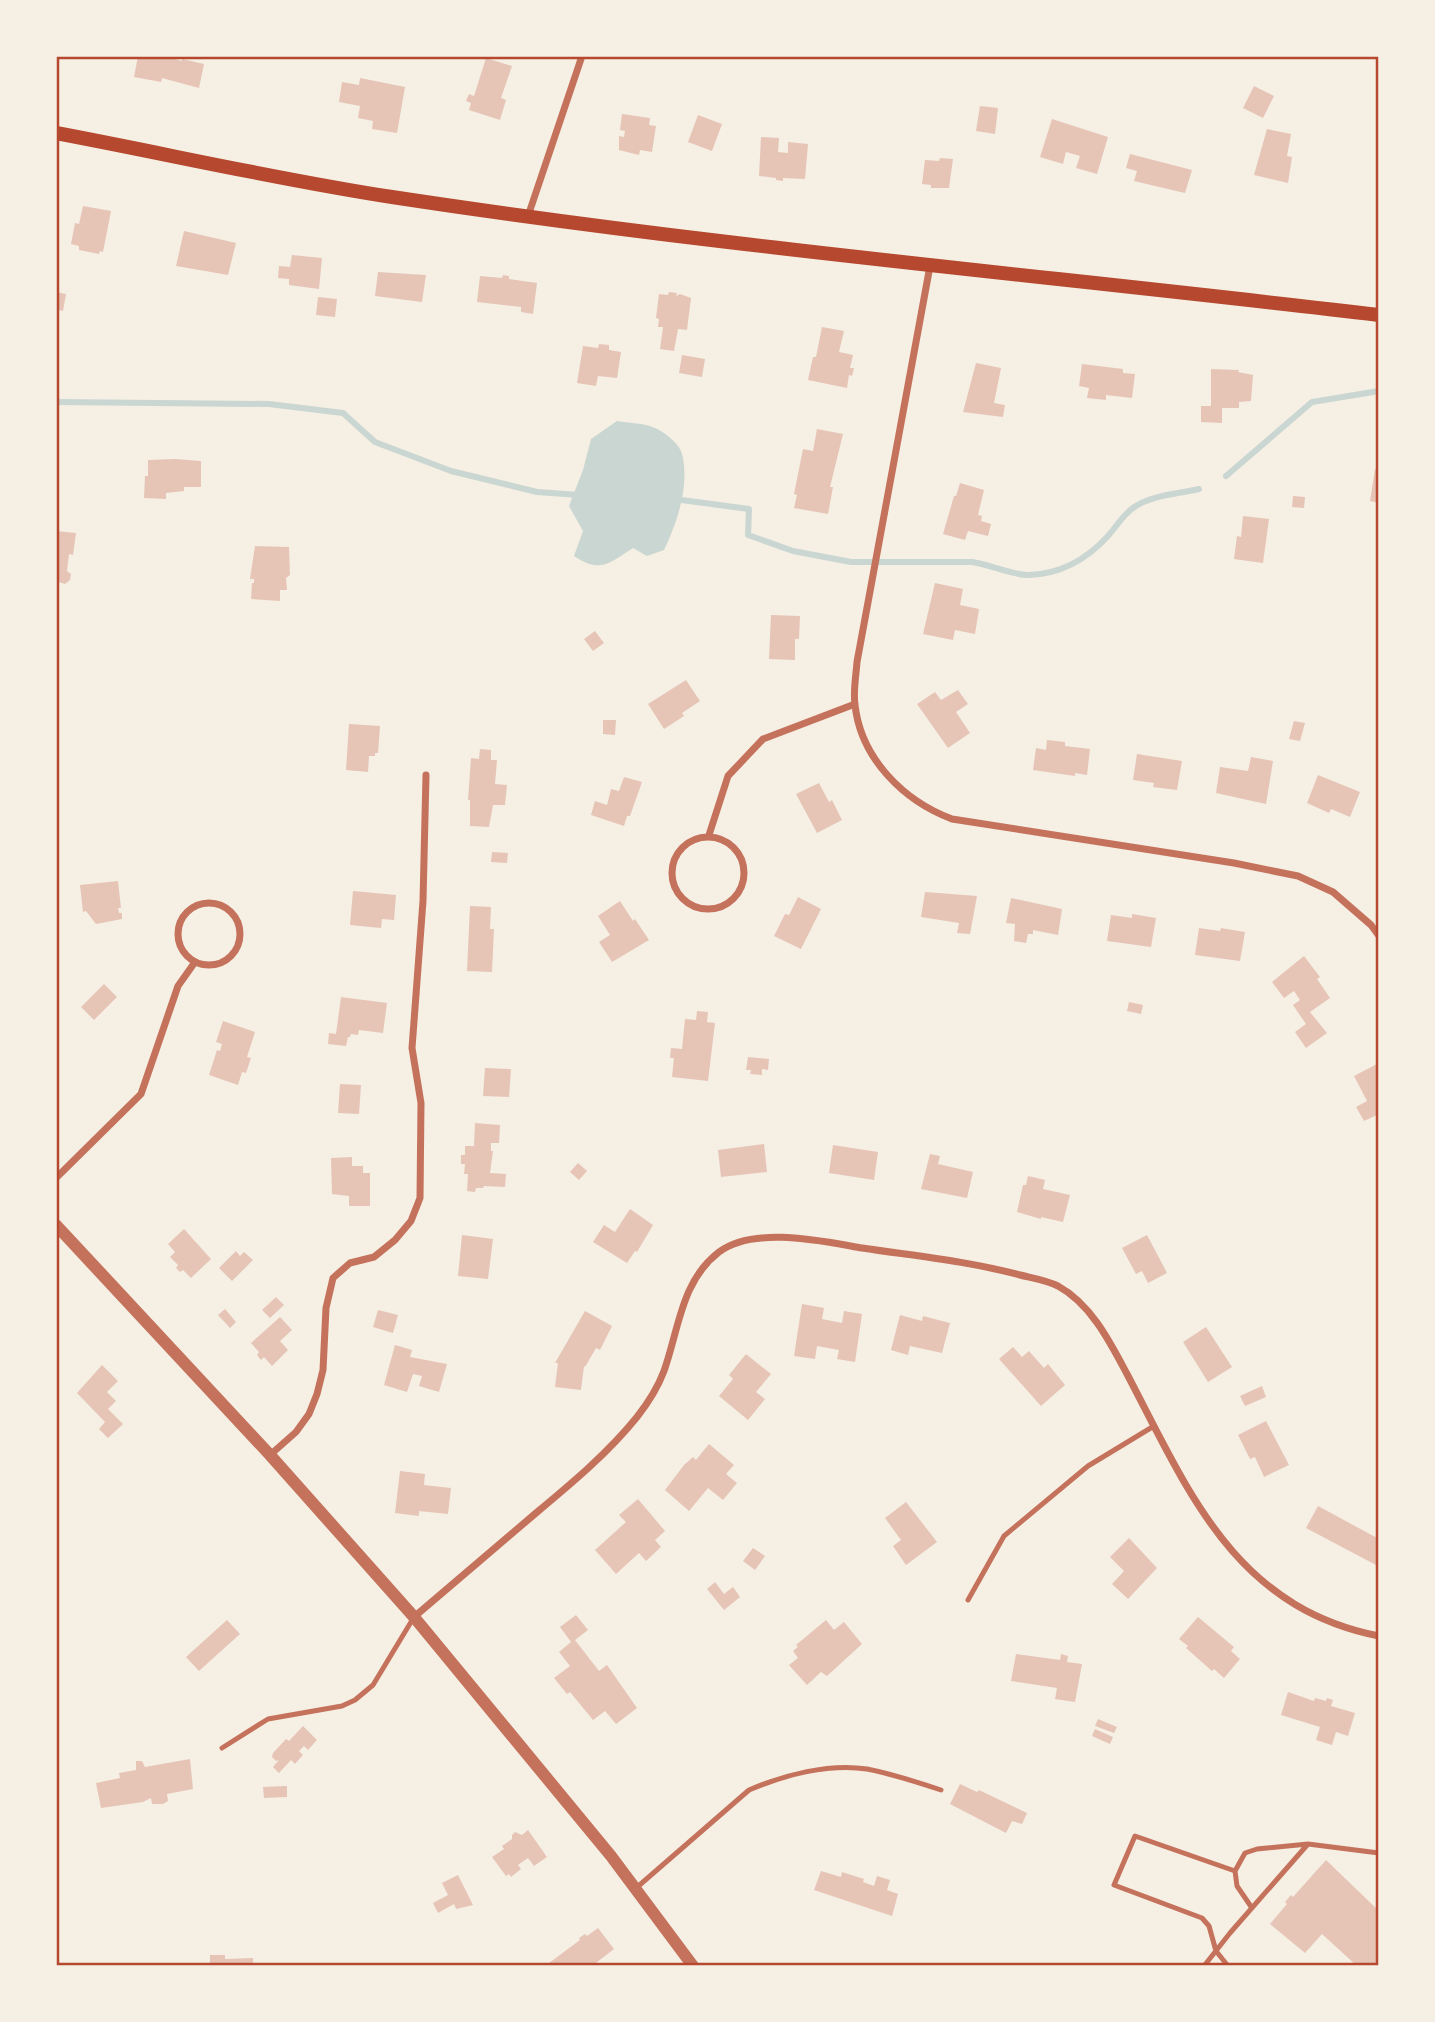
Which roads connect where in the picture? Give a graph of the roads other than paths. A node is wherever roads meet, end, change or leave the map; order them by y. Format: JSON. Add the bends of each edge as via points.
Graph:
{"nodes":[{"id":1,"x":582,"y":56,"type":"edge"},
{"id":2,"x":56,"y":133,"type":"edge"},
{"id":3,"x":528,"y":217,"type":"junction"},
{"id":4,"x":930,"y":267,"type":"junction"},
{"id":5,"x":1379,"y":315,"type":"edge"},
{"id":6,"x":855,"y":704,"type":"junction"},
{"id":7,"x":426,"y":775,"type":"dead end"},
{"id":8,"x":709,"y":835,"type":"junction"},
{"id":9,"x":1379,"y":936,"type":"edge"},
{"id":10,"x":195,"y":962,"type":"junction"},
{"id":11,"x":56,"y":1178,"type":"edge"},
{"id":12,"x":56,"y":1225,"type":"edge"},
{"id":13,"x":1154,"y":1426,"type":"junction"},
{"id":14,"x":270,"y":1455,"type":"junction"},
{"id":15,"x":968,"y":1600,"type":"dead end"},
{"id":16,"x":414,"y":1617,"type":"junction"},
{"id":17,"x":1379,"y":1636,"type":"edge"},
{"id":18,"x":222,"y":1748,"type":"dead end"},
{"id":19,"x":941,"y":1790,"type":"dead end"},
{"id":20,"x":1308,"y":1844,"type":"junction"},
{"id":21,"x":1379,"y":1853,"type":"edge"},
{"id":22,"x":1235,"y":1871,"type":"junction"},
{"id":23,"x":635,"y":1889,"type":"junction"},
{"id":24,"x":1252,"y":1908,"type":"junction"},
{"id":25,"x":1216,"y":1951,"type":"junction"},
{"id":26,"x":693,"y":1966,"type":"edge"},
{"id":27,"x":1204,"y":1966,"type":"edge"},
{"id":28,"x":1228,"y":1966,"type":"edge"}],
"edges":[{"from":1,"to":3,"type":"street"},
{"from":2,"to":3,"type":"main road","via":[[354,191]]},
{"from":3,"to":4,"type":"main road"},
{"from":4,"to":5,"type":"main road"},
{"from":4,"to":6,"type":"street","via":[[857,662]]},
{"from":6,"to":8,"type":"street","via":[[763,739],[728,776]]},
{"from":6,"to":9,"type":"street","via":[[858,724],[884,771],[907,795],[936,813],[978,824],[1298,876],[1333,892]]},
{"from":7,"to":14,"type":"street","via":[[424,901],[412,1048],[421,1103],[420,1198],[411,1222],[395,1240],[374,1257],[350,1263],[333,1278],[317,1394],[296,1432]]},
{"from":8,"to":8,"type":"street","via":[[729,842],[742,858],[744,879],[735,898],[717,908],[696,908],[679,896],[671,877],[675,856],[689,841]]},
{"from":10,"to":10,"type":"street","via":[[221,962],[238,943],[238,925],[220,905],[195,907],[179,926],[182,950]]},
{"from":10,"to":11,"type":"street","via":[[178,986],[141,1094]]},
{"from":12,"to":14,"type":"street"},
{"from":13,"to":15,"type":"lane","via":[[1088,1466],[1004,1536]]},
{"from":13,"to":16,"type":"street","via":[[1102,1331],[1074,1297],[1058,1287],[956,1262],[833,1244],[749,1239],[721,1251],[691,1286],[663,1373],[621,1435],[590,1468]]},
{"from":13,"to":17,"type":"street","via":[[1210,1525],[1256,1578],[1322,1620]]},
{"from":14,"to":16,"type":"street"},
{"from":16,"to":18,"type":"lane","via":[[373,1685],[355,1700],[268,1719]]},
{"from":16,"to":23,"type":"street"},
{"from":19,"to":23,"type":"lane","via":[[865,1769],[827,1769],[768,1782],[749,1790]]},
{"from":20,"to":21,"type":"lane"},
{"from":20,"to":22,"type":"lane","via":[[1245,1853]]},
{"from":20,"to":24,"type":"lane"},
{"from":22,"to":24,"type":"lane","via":[[1237,1886]]},
{"from":22,"to":25,"type":"lane","via":[[1135,1836],[1114,1885],[1202,1918]]},
{"from":23,"to":26,"type":"street"},
{"from":24,"to":25,"type":"lane"},
{"from":25,"to":27,"type":"lane"},
{"from":25,"to":28,"type":"lane"}]}
